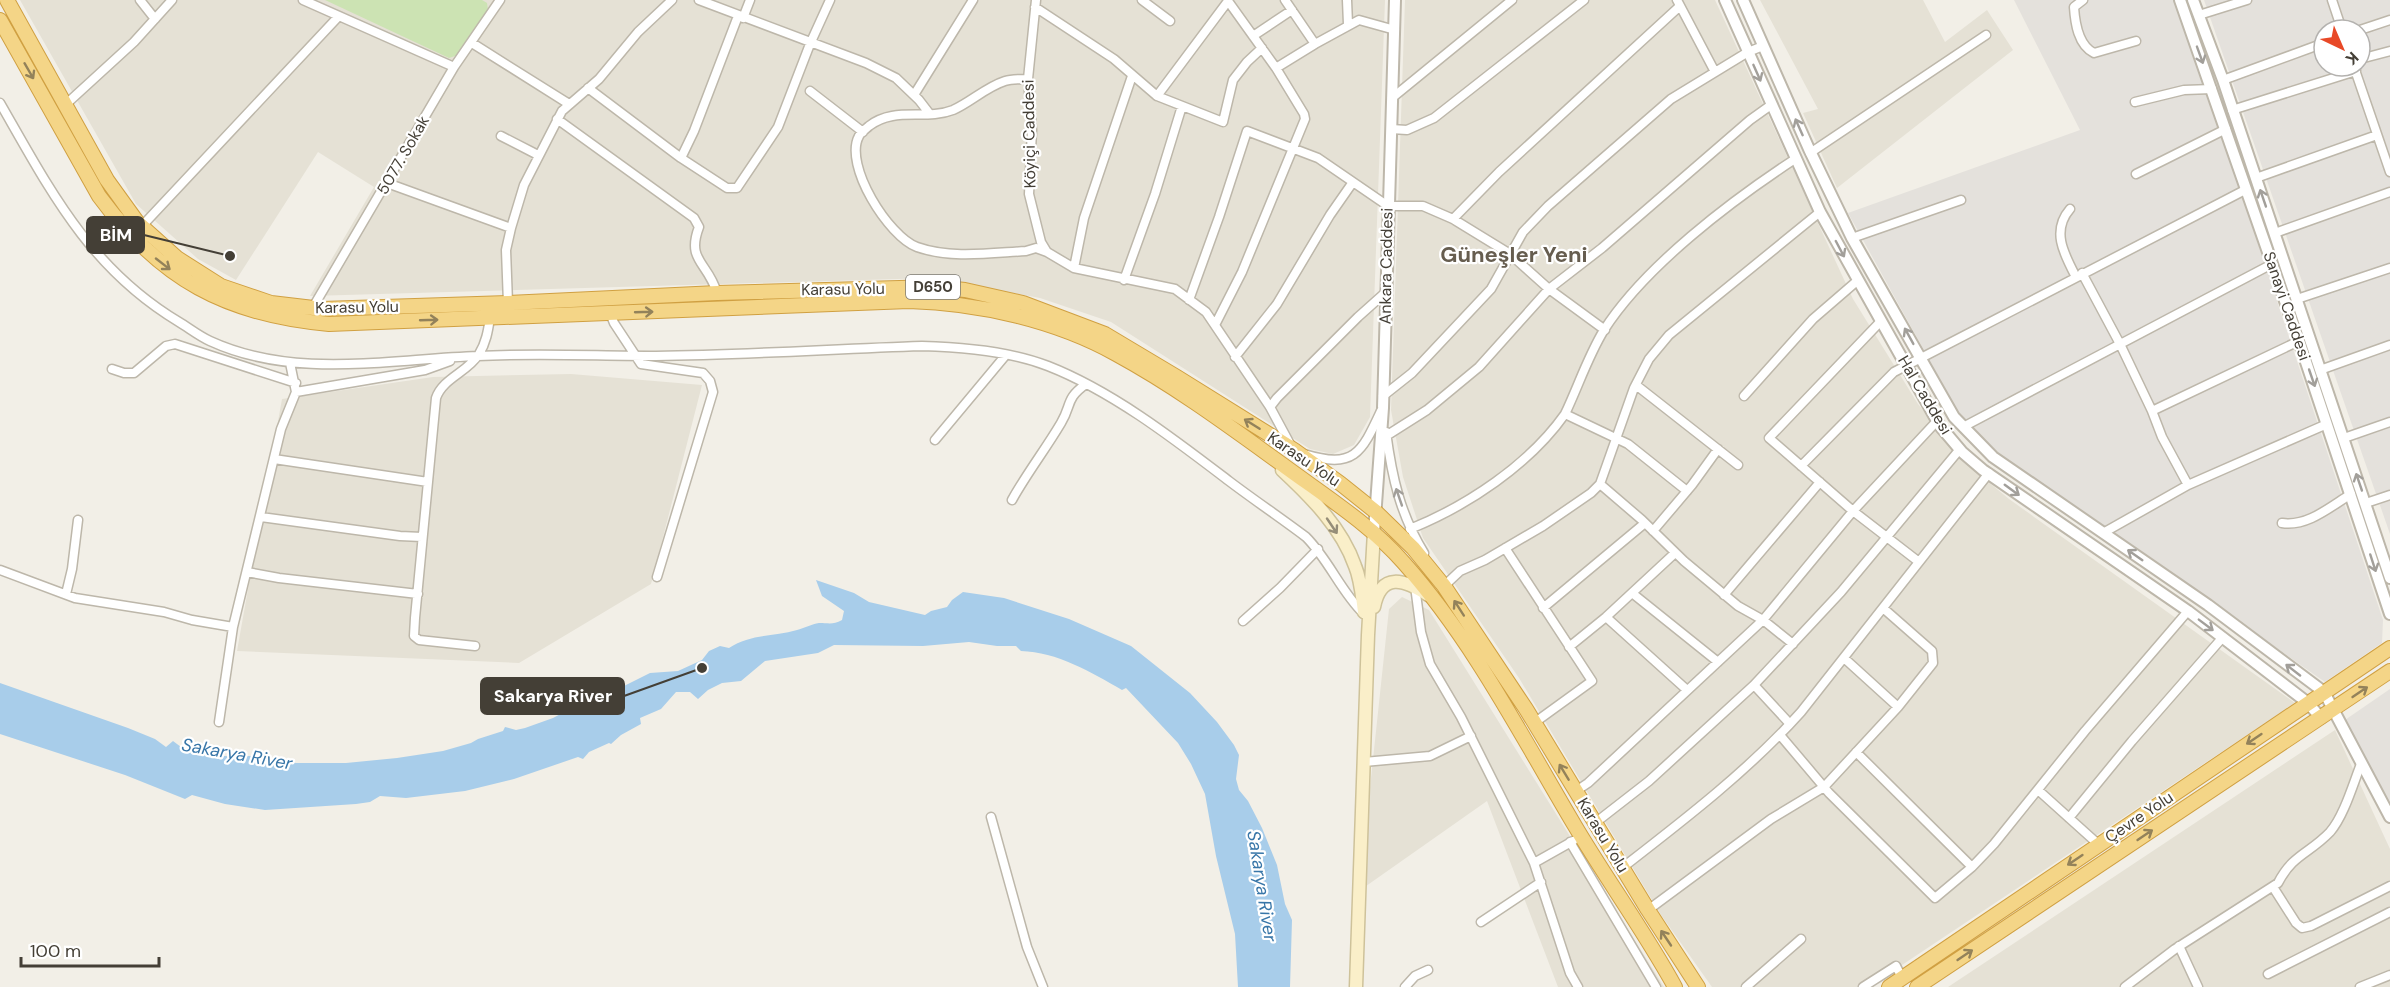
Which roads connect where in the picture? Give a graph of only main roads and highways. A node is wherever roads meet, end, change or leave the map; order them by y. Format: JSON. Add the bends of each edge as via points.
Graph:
{"nodes":[{"id":1,"x":7,"y":0,"type":"edge"},
{"id":2,"x":0,"y":20,"type":"edge"},
{"id":3,"x":1247,"y":440,"type":"junction"},
{"id":4,"x":1374,"y":532,"type":"junction"},
{"id":5,"x":1432,"y":597,"type":"junction"},
{"id":6,"x":1368,"y":635,"type":"junction"},
{"id":7,"x":2389,"y":646,"type":"edge"},
{"id":8,"x":2390,"y":671,"type":"edge"},
{"id":9,"x":1356,"y":987,"type":"edge"},
{"id":10,"x":1674,"y":987,"type":"edge"},
{"id":11,"x":1698,"y":987,"type":"edge"},
{"id":12,"x":1889,"y":987,"type":"edge"},
{"id":13,"x":1917,"y":987,"type":"edge"}],
"edges":[{"from":11,"to":1,"type":"highway","name":"Karasu Yolu","number":"D650","one_way":true,"via":[[1534,723],[1444,586],[1413,549],[1376,512],[1294,450],[1105,334],[1023,303],[936,287],[312,309],[271,303],[221,286],[177,258],[142,226],[106,180]]},
{"from":2,"to":3,"type":"highway","name":"Karasu Yolu","number":"D650","one_way":true,"via":[[115,218],[139,245],[201,290],[244,309],[294,321],[329,324],[942,302],[993,311],[1073,335],[1115,353]]},
{"from":3,"to":4,"type":"highway","name":"Karasu Yolu","number":"D650"},
{"from":3,"to":6,"type":"main road","one_way":true,"via":[[1315,502],[1330,522],[1355,566]]},
{"from":4,"to":5,"type":"highway","name":"Karasu Yolu","number":"D650"},
{"from":4,"to":6,"type":"main road"},
{"from":5,"to":6,"type":"main road","via":[[1414,586],[1386,584],[1379,591]]},
{"from":5,"to":10,"type":"highway","name":"Karasu Yolu","number":"D650","via":[[1475,656],[1576,839]]},
{"from":6,"to":9,"type":"main road"},
{"from":7,"to":12,"type":"highway","name":"Çevre Yolu","one_way":true},
{"from":13,"to":8,"type":"highway","name":"Çevre Yolu","one_way":true}]}
